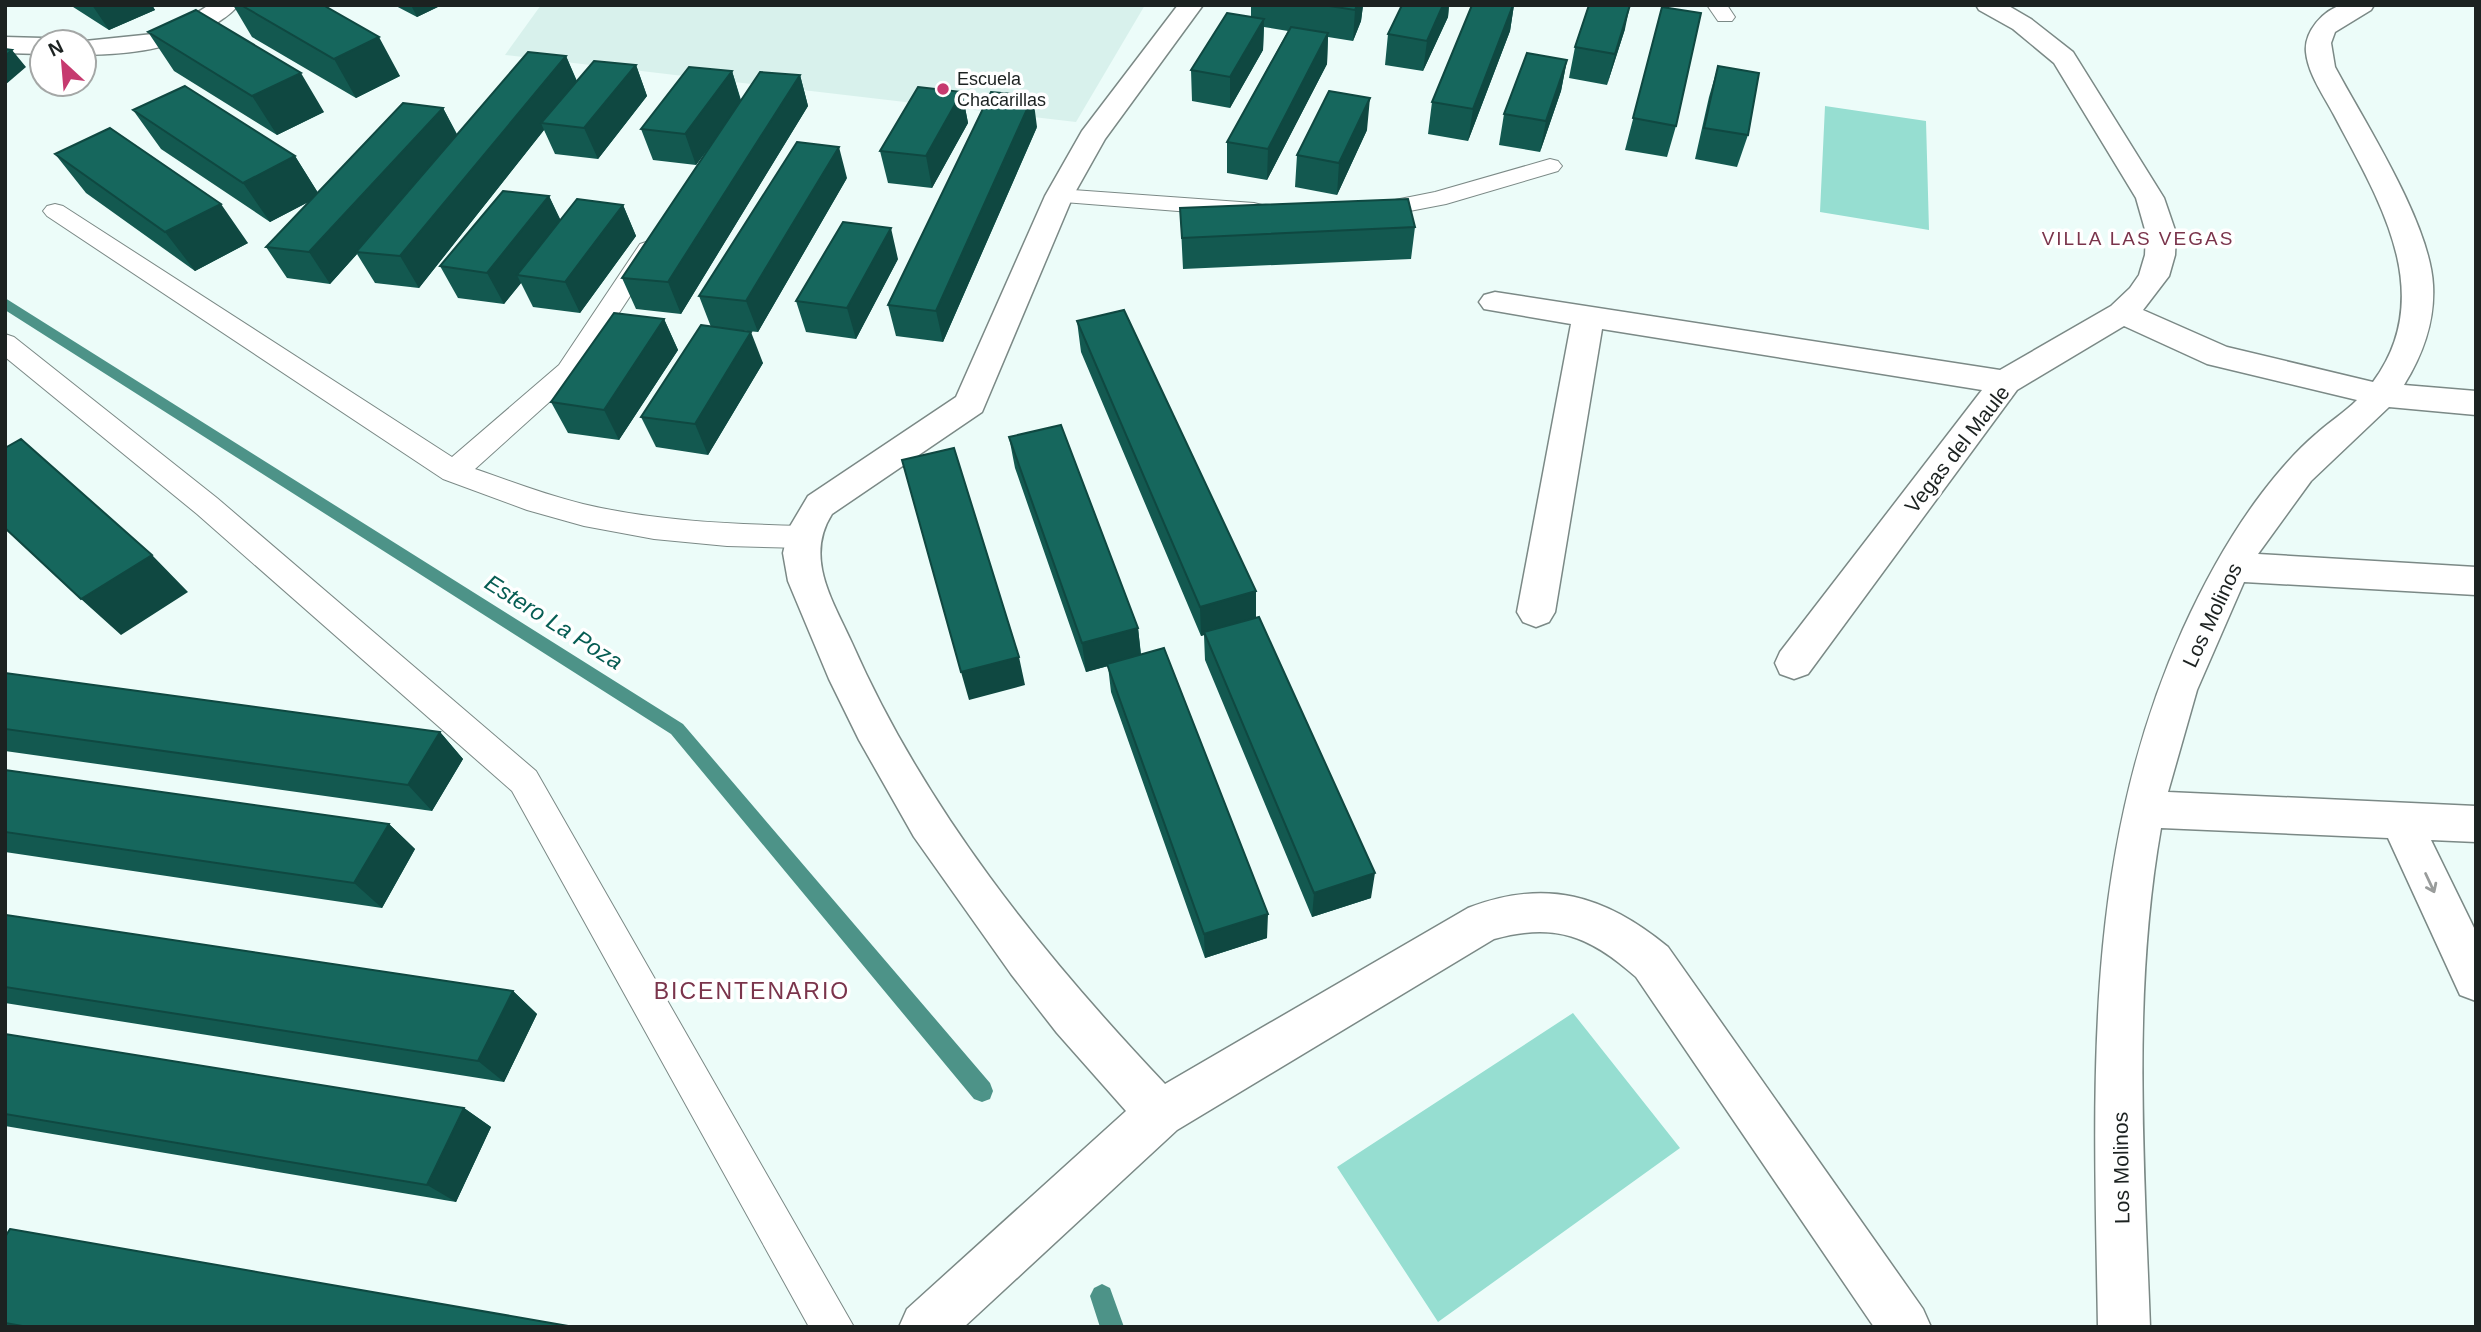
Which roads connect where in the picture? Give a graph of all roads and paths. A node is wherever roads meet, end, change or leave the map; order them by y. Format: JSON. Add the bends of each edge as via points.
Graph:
{"nodes":[{"id":1,"x":226,"y":5,"type":"edge"},
{"id":2,"x":1191,"y":5,"type":"edge"},
{"id":3,"x":1988,"y":5,"type":"edge"},
{"id":4,"x":2362,"y":5,"type":"edge"},
{"id":5,"x":5,"y":46,"type":"edge"},
{"id":6,"x":28,"y":46,"type":"edge"},
{"id":7,"x":98,"y":47,"type":"edge"},
{"id":8,"x":1549,"y":166,"type":"edge"},
{"id":9,"x":1059,"y":196,"type":"junction"},
{"id":10,"x":55,"y":211,"type":"edge"},
{"id":11,"x":1275,"y":212,"type":"edge"},
{"id":12,"x":1343,"y":217,"type":"edge"},
{"id":13,"x":663,"y":228,"type":"edge"},
{"id":14,"x":1495,"y":302,"type":"dead end"},
{"id":15,"x":2122,"y":313,"type":"junction"},
{"id":16,"x":1588,"y":316,"type":"junction"},
{"id":17,"x":5,"y":342,"type":"edge"},
{"id":18,"x":2005,"y":382,"type":"junction"},
{"id":19,"x":2381,"y":396,"type":"junction"},
{"id":20,"x":2476,"y":403,"type":"edge"},
{"id":21,"x":453,"y":472,"type":"junction"},
{"id":22,"x":803,"y":537,"type":"junction"},
{"id":23,"x":2232,"y":567,"type":"junction"},
{"id":24,"x":2476,"y":580,"type":"edge"},
{"id":25,"x":1536,"y":612,"type":"dead end"},
{"id":26,"x":1794,"y":663,"type":"dead end"},
{"id":27,"x":2144,"y":809,"type":"junction"},
{"id":28,"x":2401,"y":821,"type":"junction"},
{"id":29,"x":2476,"y":824,"type":"edge"},
{"id":30,"x":2476,"y":980,"type":"edge"},
{"id":31,"x":1160,"y":1113,"type":"junction"},
{"id":32,"x":833,"y":1327,"type":"edge"},
{"id":33,"x":925,"y":1327,"type":"edge"},
{"id":34,"x":1905,"y":1327,"type":"edge"},
{"id":35,"x":2124,"y":1327,"type":"edge"}],
"edges":[{"from":1,"to":7,"type":"street","via":[[191,30],[159,42]]},
{"from":2,"to":9,"type":"street","via":[[1092,137]]},
{"from":3,"to":15,"type":"street","name":"Vegas del Maule","via":[[2022,24],[2064,58],[2150,198],[2161,233],[2160,255],[2148,286]]},
{"from":4,"to":19,"type":"street","name":"Los Molinos","via":[[2325,27],[2317,52],[2389,197],[2415,261],[2417,309],[2412,339]]},
{"from":5,"to":6,"type":"street"},
{"from":8,"to":12,"type":"lane","via":[[1438,200]]},
{"from":9,"to":11,"type":"lane"},
{"from":9,"to":22,"type":"street","via":[[970,404],[820,505]]},
{"from":10,"to":21,"type":"lane"},
{"from":13,"to":21,"type":"lane","via":[[568,371]]},
{"from":14,"to":16,"type":"street"},
{"from":15,"to":18,"type":"street","name":"Vegas del Maule"},
{"from":15,"to":19,"type":"street","via":[[2218,356]]},
{"from":16,"to":18,"type":"street"},
{"from":16,"to":25,"type":"street"},
{"from":17,"to":32,"type":"lane","via":[[208,506],[524,781]]},
{"from":18,"to":26,"type":"street","name":"Vegas del Maule"},
{"from":19,"to":20,"type":"street"},
{"from":19,"to":23,"type":"street","name":"Los Molinos","via":[[2293,481]]},
{"from":21,"to":22,"type":"lane","via":[[537,502],[654,528]]},
{"from":22,"to":31,"type":"street","via":[[803,572],[837,655],[914,800],[981,900],[1062,1004]]},
{"from":23,"to":24,"type":"street"},
{"from":23,"to":27,"type":"street","name":"Los Molinos","via":[[2197,638],[2172,706]]},
{"from":27,"to":28,"type":"street"},
{"from":27,"to":35,"type":"street","name":"Los Molinos","via":[[2129,902],[2121,1007]]},
{"from":28,"to":29,"type":"street"},
{"from":28,"to":30,"type":"street","one_way":true},
{"from":31,"to":33,"type":"street"},
{"from":31,"to":34,"type":"street","via":[[1483,922],[1536,910],[1568,913],[1627,939],[1652,962]]}]}
